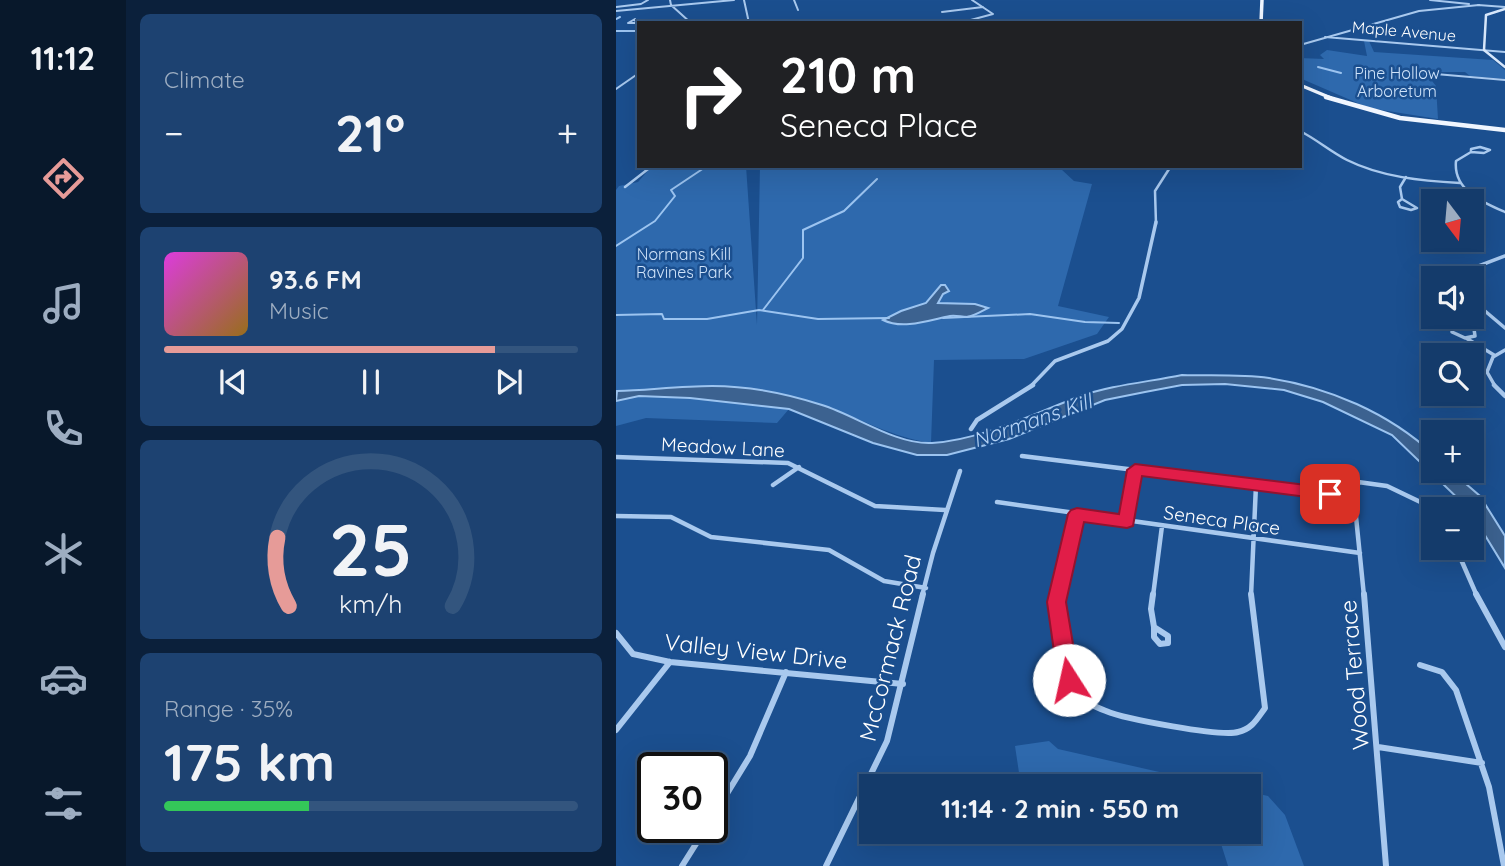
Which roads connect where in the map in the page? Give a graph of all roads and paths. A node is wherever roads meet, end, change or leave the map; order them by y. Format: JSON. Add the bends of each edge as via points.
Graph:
{"nodes":[{"id":1,"x":648,"y":0,"type":"edge"},
{"id":2,"x":670,"y":0,"type":"edge"},
{"id":3,"x":734,"y":0,"type":"edge"},
{"id":4,"x":744,"y":0,"type":"edge"},
{"id":5,"x":794,"y":0,"type":"edge"},
{"id":6,"x":972,"y":0,"type":"edge"},
{"id":7,"x":1264,"y":0,"type":"edge"},
{"id":8,"x":1430,"y":0,"type":"edge"},
{"id":9,"x":710,"y":2,"type":"junction"},
{"id":10,"x":671,"y":5,"type":"junction"},
{"id":11,"x":1479,"y":5,"type":"junction"},
{"id":12,"x":983,"y":6,"type":"junction"},
{"id":13,"x":1489,"y":6,"type":"junction"},
{"id":14,"x":616,"y":7,"type":"edge"},
{"id":15,"x":717,"y":8,"type":"dead end"},
{"id":16,"x":1505,"y":8,"type":"edge"},
{"id":17,"x":635,"y":9,"type":"junction"},
{"id":18,"x":798,"y":10,"type":"dead end"},
{"id":19,"x":1499,"y":10,"type":"junction"},
{"id":20,"x":616,"y":11,"type":"edge"},
{"id":21,"x":942,"y":12,"type":"dead end"},
{"id":22,"x":635,"y":19,"type":"dead end"},
{"id":23,"x":689,"y":21,"type":"edge"},
{"id":24,"x":749,"y":21,"type":"edge"},
{"id":25,"x":967,"y":21,"type":"dead end"},
{"id":26,"x":1263,"y":21,"type":"edge"},
{"id":27,"x":1322,"y":37,"type":"junction"},
{"id":28,"x":1302,"y":44,"type":"edge"},
{"id":29,"x":1484,"y":50,"type":"junction"},
{"id":30,"x":1505,"y":52,"type":"edge"},
{"id":31,"x":1505,"y":67,"type":"edge"},
{"id":32,"x":1424,"y":73,"type":"dead end"},
{"id":33,"x":637,"y":74,"type":"edge"},
{"id":34,"x":634,"y":76,"type":"junction"},
{"id":35,"x":637,"y":78,"type":"edge"},
{"id":36,"x":1505,"y":80,"type":"edge"},
{"id":37,"x":1302,"y":87,"type":"edge"},
{"id":38,"x":616,"y":89,"type":"edge"},
{"id":39,"x":1505,"y":131,"type":"edge"},
{"id":40,"x":1302,"y":132,"type":"edge"},
{"id":41,"x":1471,"y":152,"type":"junction"},
{"id":42,"x":649,"y":168,"type":"edge"},
{"id":43,"x":1170,"y":168,"type":"edge"},
{"id":44,"x":1406,"y":177,"type":"junction"},
{"id":45,"x":1460,"y":183,"type":"junction"},
{"id":46,"x":625,"y":187,"type":"dead end"},
{"id":47,"x":1402,"y":199,"type":"junction"},
{"id":48,"x":1505,"y":212,"type":"edge"},
{"id":49,"x":1505,"y":256,"type":"edge"},
{"id":50,"x":1479,"y":266,"type":"edge"},
{"id":51,"x":1484,"y":310,"type":"edge"},
{"id":52,"x":1505,"y":321,"type":"edge"},
{"id":53,"x":1499,"y":323,"type":"junction"},
{"id":54,"x":1505,"y":328,"type":"edge"},
{"id":55,"x":1465,"y":338,"type":"junction"},
{"id":56,"x":1505,"y":350,"type":"edge"},
{"id":57,"x":1495,"y":356,"type":"junction"},
{"id":58,"x":1503,"y":392,"type":"edge"},
{"id":59,"x":971,"y":429,"type":"dead end"},
{"id":60,"x":1022,"y":456,"type":"dead end"},
{"id":61,"x":616,"y":457,"type":"edge"},
{"id":62,"x":800,"y":466,"type":"junction"},
{"id":63,"x":1135,"y":470,"type":"junction"},
{"id":64,"x":960,"y":471,"type":"dead end"},
{"id":65,"x":773,"y":485,"type":"dead end"},
{"id":66,"x":1256,"y":485,"type":"junction"},
{"id":67,"x":1354,"y":497,"type":"junction"},
{"id":68,"x":1421,"y":501,"type":"edge"},
{"id":69,"x":997,"y":502,"type":"dead end"},
{"id":70,"x":945,"y":510,"type":"junction"},
{"id":71,"x":1077,"y":514,"type":"junction"},
{"id":72,"x":616,"y":516,"type":"edge"},
{"id":73,"x":1127,"y":521,"type":"junction"},
{"id":74,"x":1162,"y":526,"type":"junction"},
{"id":75,"x":1254,"y":539,"type":"junction"},
{"id":76,"x":1360,"y":553,"type":"junction"},
{"id":77,"x":1461,"y":560,"type":"edge"},
{"id":78,"x":926,"y":587,"type":"junction"},
{"id":79,"x":1154,"y":627,"type":"dead end"},
{"id":80,"x":616,"y":633,"type":"edge"},
{"id":81,"x":1505,"y":647,"type":"edge"},
{"id":82,"x":670,"y":662,"type":"junction"},
{"id":83,"x":1420,"y":665,"type":"dead end"},
{"id":84,"x":786,"y":672,"type":"junction"},
{"id":85,"x":903,"y":684,"type":"junction"},
{"id":86,"x":616,"y":730,"type":"edge"},
{"id":87,"x":1378,"y":747,"type":"junction"},
{"id":88,"x":1482,"y":763,"type":"junction"},
{"id":89,"x":728,"y":793,"type":"edge"},
{"id":90,"x":697,"y":843,"type":"edge"},
{"id":91,"x":682,"y":866,"type":"edge"},
{"id":92,"x":826,"y":866,"type":"edge"},
{"id":93,"x":1386,"y":866,"type":"edge"},
{"id":94,"x":1504,"y":866,"type":"edge"}],
"edges":[{"from":1,"to":14,"type":"street"},
{"from":2,"to":10,"type":"street"},
{"from":3,"to":9,"type":"street"},
{"from":4,"to":24,"type":"street"},
{"from":5,"to":18,"type":"street"},
{"from":6,"to":12,"type":"street"},
{"from":7,"to":26,"type":"main road"},
{"from":8,"to":11,"type":"street"},
{"from":9,"to":10,"type":"street"},
{"from":9,"to":15,"type":"street"},
{"from":10,"to":17,"type":"street"},
{"from":10,"to":23,"type":"street"},
{"from":11,"to":13,"type":"street"},
{"from":11,"to":27,"type":"street","via":[[1419,11]]},
{"from":12,"to":21,"type":"street"},
{"from":12,"to":25,"type":"street","via":[[993,14]]},
{"from":13,"to":16,"type":"street"},
{"from":13,"to":19,"type":"street"},
{"from":16,"to":19,"type":"main road"},
{"from":17,"to":20,"type":"street"},
{"from":17,"to":22,"type":"street"},
{"from":19,"to":29,"type":"main road","via":[[1486,17]]},
{"from":27,"to":28,"type":"street"},
{"from":27,"to":29,"type":"street","name":"Maple Avenue"},
{"from":29,"to":30,"type":"street","name":"Maple Avenue"},
{"from":29,"to":31,"type":"main road"},
{"from":32,"to":36,"type":"street"},
{"from":33,"to":34,"type":"street"},
{"from":34,"to":35,"type":"street"},
{"from":34,"to":38,"type":"street"},
{"from":37,"to":39,"type":"main road","via":[[1389,115]]},
{"from":40,"to":44,"type":"street","via":[[1354,162]]},
{"from":41,"to":41,"type":"street","via":[[1484,153],[1490,150],[1477,147]]},
{"from":41,"to":45,"type":"street","via":[[1455,164]]},
{"from":42,"to":46,"type":"street"},
{"from":43,"to":59,"type":"street","via":[[1155,191],[1156,226],[1150,257],[1139,298],[1122,329],[1108,341],[1055,361],[1028,390],[977,420]]},
{"from":44,"to":45,"type":"street"},
{"from":44,"to":47,"type":"street","via":[[1400,187]]},
{"from":45,"to":48,"type":"street"},
{"from":47,"to":47,"type":"street","via":[[1415,204],[1417,208],[1400,207]]},
{"from":49,"to":50,"type":"street"},
{"from":51,"to":53,"type":"street"},
{"from":52,"to":53,"type":"street"},
{"from":53,"to":54,"type":"street"},
{"from":55,"to":55,"type":"street","via":[[1475,336],[1476,331],[1463,325],[1452,328]]},
{"from":55,"to":57,"type":"street"},
{"from":56,"to":57,"type":"street"},
{"from":57,"to":58,"type":"street","via":[[1487,372]]},
{"from":60,"to":63,"type":"street"},
{"from":61,"to":62,"type":"street","name":"Meadow Lane"},
{"from":62,"to":65,"type":"street"},
{"from":62,"to":70,"type":"street","name":"Meadow Lane","via":[[876,506]]},
{"from":63,"to":66,"type":"street"},
{"from":63,"to":73,"type":"street"},
{"from":64,"to":70,"type":"street","name":"McCormack Road"},
{"from":66,"to":67,"type":"street"},
{"from":66,"to":75,"type":"street"},
{"from":67,"to":68,"type":"street","name":"Wood Terrace","via":[[1358,482],[1375,482]]},
{"from":67,"to":76,"type":"street","name":"Wood Terrace"},
{"from":69,"to":71,"type":"street","name":"Seneca Place"},
{"from":70,"to":78,"type":"street","name":"McCormack Road"},
{"from":71,"to":73,"type":"street","name":"Seneca Place"},
{"from":71,"to":75,"type":"street","via":[[1056,602],[1069,680],[1083,699],[1107,712],[1213,733],[1236,733],[1251,727],[1265,708],[1251,599]]},
{"from":72,"to":78,"type":"street","via":[[671,517],[711,537],[829,550],[884,581]]},
{"from":73,"to":74,"type":"street","name":"Seneca Place"},
{"from":74,"to":75,"type":"street","name":"Seneca Place"},
{"from":74,"to":79,"type":"street","via":[[1151,609]]},
{"from":75,"to":76,"type":"street","name":"Seneca Place"},
{"from":76,"to":87,"type":"street","name":"Wood Terrace"},
{"from":77,"to":81,"type":"street"},
{"from":78,"to":85,"type":"street","name":"McCormack Road"},
{"from":80,"to":82,"type":"street","name":"Valley View Drive","via":[[633,654]]},
{"from":82,"to":84,"type":"street","name":"Valley View Drive"},
{"from":82,"to":86,"type":"street"},
{"from":83,"to":88,"type":"street","via":[[1450,676]]},
{"from":84,"to":85,"type":"street","name":"Valley View Drive"},
{"from":84,"to":89,"type":"street","via":[[751,756]]},
{"from":85,"to":92,"type":"street","name":"McCormack Road","via":[[887,741]]},
{"from":87,"to":88,"type":"street"},
{"from":87,"to":93,"type":"street","name":"Wood Terrace"},
{"from":88,"to":94,"type":"street"},
{"from":90,"to":91,"type":"street"}]}
